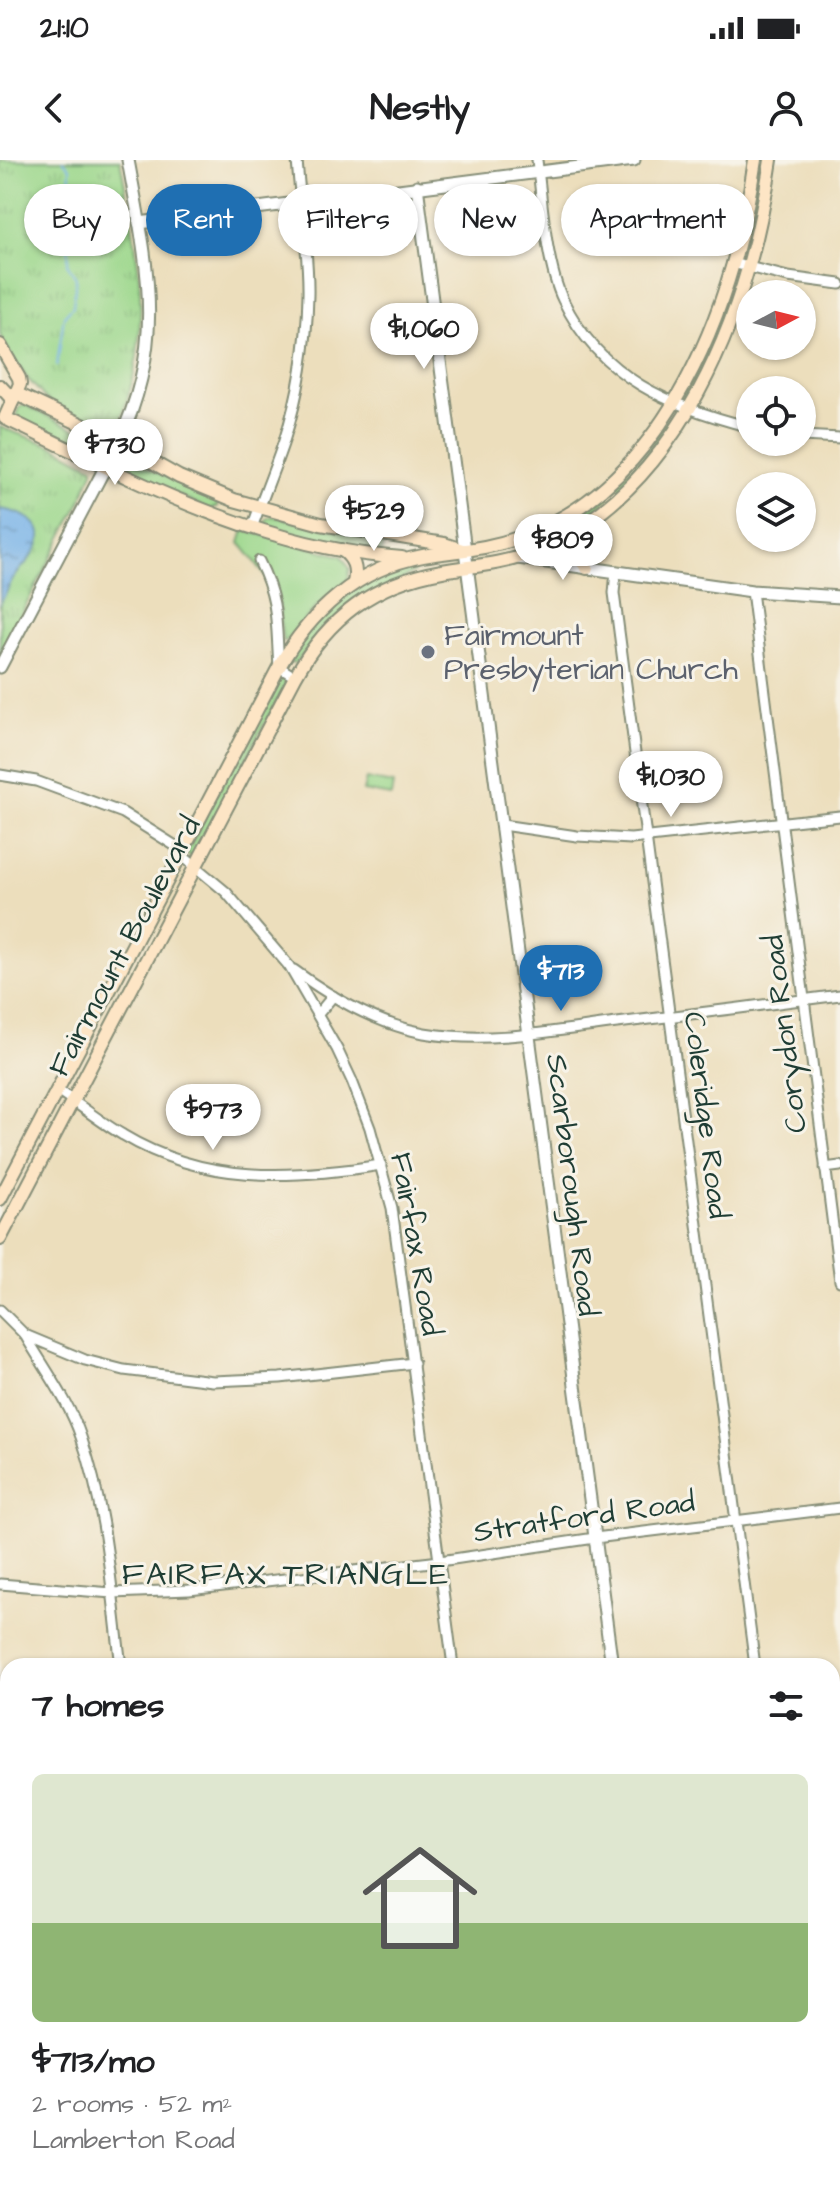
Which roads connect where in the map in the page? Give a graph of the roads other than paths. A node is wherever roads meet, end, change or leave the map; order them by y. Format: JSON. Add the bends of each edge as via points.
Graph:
{"nodes":[{"id":1,"x":128,"y":160,"type":"edge"},
{"id":2,"x":297,"y":160,"type":"edge"},
{"id":3,"x":634,"y":160,"type":"edge"},
{"id":4,"x":755,"y":160,"type":"edge"},
{"id":5,"x":771,"y":160,"type":"edge"},
{"id":6,"x":538,"y":166,"type":"edge"},
{"id":7,"x":299,"y":184,"type":"edge"},
{"id":8,"x":418,"y":186,"type":"edge"},
{"id":9,"x":418,"y":193,"type":"edge"},
{"id":10,"x":278,"y":205,"type":"edge"},
{"id":11,"x":139,"y":223,"type":"junction"},
{"id":12,"x":305,"y":256,"type":"edge"},
{"id":13,"x":732,"y":263,"type":"junction"},
{"id":14,"x":748,"y":267,"type":"junction"},
{"id":15,"x":840,"y":284,"type":"edge"},
{"id":16,"x":0,"y":345,"type":"edge"},
{"id":17,"x":0,"y":387,"type":"edge"},
{"id":18,"x":14,"y":397,"type":"junction"},
{"id":19,"x":673,"y":402,"type":"junction"},
{"id":20,"x":688,"y":408,"type":"junction"},
{"id":21,"x":3,"y":417,"type":"edge"},
{"id":22,"x":736,"y":423,"type":"edge"},
{"id":23,"x":816,"y":437,"type":"edge"},
{"id":24,"x":840,"y":438,"type":"edge"},
{"id":25,"x":118,"y":443,"type":"junction"},
{"id":26,"x":106,"y":467,"type":"junction"},
{"id":27,"x":608,"y":486,"type":"junction"},
{"id":28,"x":618,"y":498,"type":"junction"},
{"id":29,"x":259,"y":508,"type":"junction"},
{"id":30,"x":580,"y":527,"type":"junction"},
{"id":31,"x":252,"y":528,"type":"junction"},
{"id":32,"x":527,"y":535,"type":"junction"},
{"id":33,"x":342,"y":550,"type":"junction"},
{"id":34,"x":467,"y":551,"type":"junction"},
{"id":35,"x":533,"y":552,"type":"junction"},
{"id":36,"x":518,"y":557,"type":"junction"},
{"id":37,"x":409,"y":559,"type":"junction"},
{"id":38,"x":259,"y":561,"type":"dead end"},
{"id":39,"x":545,"y":561,"type":"junction"},
{"id":40,"x":468,"y":566,"type":"junction"},
{"id":41,"x":587,"y":568,"type":"junction"},
{"id":42,"x":616,"y":571,"type":"junction"},
{"id":43,"x":354,"y":583,"type":"junction"},
{"id":44,"x":752,"y":591,"type":"junction"},
{"id":45,"x":840,"y":597,"type":"edge"},
{"id":46,"x":0,"y":667,"type":"edge"},
{"id":47,"x":279,"y":667,"type":"junction"},
{"id":48,"x":295,"y":677,"type":"junction"},
{"id":49,"x":0,"y":775,"type":"edge"},
{"id":50,"x":840,"y":816,"type":"edge"},
{"id":51,"x":782,"y":823,"type":"junction"},
{"id":52,"x":502,"y":825,"type":"junction"},
{"id":53,"x":647,"y":838,"type":"junction"},
{"id":54,"x":181,"y":854,"type":"junction"},
{"id":55,"x":195,"y":866,"type":"junction"},
{"id":56,"x":289,"y":966,"type":"junction"},
{"id":57,"x":840,"y":995,"type":"edge"},
{"id":58,"x":333,"y":996,"type":"junction"},
{"id":59,"x":805,"y":1000,"type":"junction"},
{"id":60,"x":318,"y":1014,"type":"junction"},
{"id":61,"x":670,"y":1016,"type":"junction"},
{"id":62,"x":529,"y":1034,"type":"junction"},
{"id":63,"x":57,"y":1090,"type":"junction"},
{"id":64,"x":73,"y":1100,"type":"junction"},
{"id":65,"x":381,"y":1165,"type":"junction"},
{"id":66,"x":840,"y":1166,"type":"edge"},
{"id":67,"x":825,"y":1168,"type":"junction"},
{"id":68,"x":0,"y":1199,"type":"edge"},
{"id":69,"x":0,"y":1239,"type":"edge"},
{"id":70,"x":840,"y":1281,"type":"edge"},
{"id":71,"x":0,"y":1310,"type":"edge"},
{"id":72,"x":25,"y":1335,"type":"junction"},
{"id":73,"x":414,"y":1363,"type":"junction"},
{"id":74,"x":840,"y":1508,"type":"edge"},
{"id":75,"x":736,"y":1519,"type":"junction"},
{"id":76,"x":595,"y":1538,"type":"junction"},
{"id":77,"x":440,"y":1561,"type":"junction"},
{"id":78,"x":0,"y":1584,"type":"edge"},
{"id":79,"x":112,"y":1593,"type":"junction"},
{"id":80,"x":120,"y":1658,"type":"edge"},
{"id":81,"x":452,"y":1658,"type":"edge"},
{"id":82,"x":611,"y":1658,"type":"edge"},
{"id":83,"x":754,"y":1658,"type":"edge"}],
"edges":[{"from":1,"to":11,"type":"street"},
{"from":2,"to":7,"type":"street"},
{"from":3,"to":6,"type":"street"},
{"from":4,"to":13,"type":"main road","name":"Fairmount Boulevard"},
{"from":5,"to":14,"type":"main road","name":"Fairmount Boulevard"},
{"from":6,"to":8,"type":"street"},
{"from":6,"to":19,"type":"street","via":[[550,256],[562,299],[607,361],[639,386]]},
{"from":9,"to":34,"type":"street","name":"Scarborough Road"},
{"from":10,"to":11,"type":"street"},
{"from":11,"to":25,"type":"street","via":[[149,280],[147,355]]},
{"from":12,"to":29,"type":"street","via":[[305,343],[285,438]]},
{"from":13,"to":14,"type":"street"},
{"from":13,"to":19,"type":"main road","name":"Fairmount Boulevard","via":[[704,341]]},
{"from":14,"to":15,"type":"street"},
{"from":14,"to":20,"type":"main road","name":"Fairmount Boulevard","via":[[721,343]]},
{"from":16,"to":18,"type":"main road","via":[[19,378]]},
{"from":17,"to":18,"type":"main road"},
{"from":18,"to":21,"type":"main road"},
{"from":18,"to":25,"type":"main road"},
{"from":19,"to":20,"type":"street"},
{"from":19,"to":27,"type":"main road","name":"Fairmount Boulevard","via":[[640,453]]},
{"from":20,"to":22,"type":"street"},
{"from":20,"to":28,"type":"main road","name":"Fairmount Boulevard","via":[[660,453]]},
{"from":21,"to":26,"type":"main road"},
{"from":23,"to":24,"type":"street"},
{"from":25,"to":26,"type":"street"},
{"from":25,"to":29,"type":"main road","via":[[179,477]]},
{"from":26,"to":31,"type":"main road"},
{"from":26,"to":46,"type":"street"},
{"from":27,"to":28,"type":"main road"},
{"from":27,"to":32,"type":"main road","name":"Fairmount Boulevard","via":[[569,515]]},
{"from":28,"to":30,"type":"main road","name":"Fairmount Boulevard"},
{"from":29,"to":31,"type":"street"},
{"from":29,"to":34,"type":"main road"},
{"from":30,"to":35,"type":"main road","name":"Fairmount Boulevard"},
{"from":30,"to":41,"type":"main road","via":[[574,547]]},
{"from":31,"to":33,"type":"main road"},
{"from":32,"to":34,"type":"main road","name":"Fairmount Boulevard"},
{"from":32,"to":35,"type":"main road"},
{"from":33,"to":37,"type":"main road"},
{"from":33,"to":43,"type":"main road","via":[[354,563]]},
{"from":34,"to":36,"type":"main road"},
{"from":34,"to":37,"type":"main road","name":"Fairmount Boulevard"},
{"from":34,"to":40,"type":"street","name":"Scarborough Road"},
{"from":35,"to":36,"type":"main road","name":"Fairmount Boulevard"},
{"from":35,"to":39,"type":"main road"},
{"from":36,"to":39,"type":"street"},
{"from":36,"to":40,"type":"main road","name":"Fairmount Boulevard"},
{"from":37,"to":40,"type":"main road"},
{"from":37,"to":43,"type":"main road","name":"Fairmount Boulevard"},
{"from":38,"to":47,"type":"street","via":[[275,602]]},
{"from":39,"to":41,"type":"street"},
{"from":40,"to":48,"type":"main road","name":"Fairmount Boulevard","via":[[408,578],[366,598],[324,633]]},
{"from":40,"to":52,"type":"street","name":"Scarborough Road"},
{"from":41,"to":42,"type":"street"},
{"from":42,"to":44,"type":"street"},
{"from":42,"to":53,"type":"street","name":"Coleridge Road","via":[[614,593]]},
{"from":43,"to":47,"type":"main road","name":"Fairmount Boulevard","via":[[305,626]]},
{"from":44,"to":45,"type":"street"},
{"from":44,"to":51,"type":"street","name":"Corydon Road"},
{"from":47,"to":48,"type":"street"},
{"from":47,"to":54,"type":"main road","name":"Fairmount Boulevard"},
{"from":48,"to":55,"type":"main road","name":"Fairmount Boulevard"},
{"from":49,"to":54,"type":"street","name":"Fairfax Road","via":[[36,781],[123,813]]},
{"from":50,"to":51,"type":"street"},
{"from":51,"to":53,"type":"street"},
{"from":51,"to":59,"type":"street","name":"Corydon Road"},
{"from":52,"to":53,"type":"street","via":[[577,836]]},
{"from":52,"to":62,"type":"street","name":"Scarborough Road"},
{"from":53,"to":61,"type":"street","name":"Coleridge Road"},
{"from":54,"to":55,"type":"street","name":"Fairfax Road"},
{"from":54,"to":63,"type":"main road","name":"Fairmount Boulevard"},
{"from":55,"to":56,"type":"street","name":"Fairfax Road","via":[[226,892]]},
{"from":55,"to":64,"type":"main road","name":"Fairmount Boulevard"},
{"from":56,"to":58,"type":"street"},
{"from":56,"to":60,"type":"street","name":"Fairfax Road"},
{"from":57,"to":59,"type":"street"},
{"from":58,"to":60,"type":"street"},
{"from":58,"to":62,"type":"street","via":[[396,1026],[422,1032],[472,1038]]},
{"from":59,"to":61,"type":"street"},
{"from":59,"to":67,"type":"street","name":"Corydon Road"},
{"from":60,"to":65,"type":"street","name":"Fairfax Road","via":[[352,1081]]},
{"from":61,"to":62,"type":"street"},
{"from":61,"to":75,"type":"street","name":"Coleridge Road"},
{"from":62,"to":76,"type":"street","name":"Scarborough Road"},
{"from":63,"to":64,"type":"street"},
{"from":63,"to":68,"type":"main road","name":"Fairmount Boulevard"},
{"from":64,"to":65,"type":"street","via":[[124,1136],[224,1172],[271,1176]]},
{"from":64,"to":69,"type":"main road","name":"Fairmount Boulevard"},
{"from":65,"to":73,"type":"street","name":"Fairfax Road"},
{"from":66,"to":67,"type":"street"},
{"from":67,"to":70,"type":"street","name":"Corydon Road"},
{"from":71,"to":72,"type":"street"},
{"from":72,"to":73,"type":"street","via":[[124,1370],[213,1381]]},
{"from":72,"to":79,"type":"street","via":[[81,1435],[100,1502]]},
{"from":73,"to":77,"type":"street","name":"Fairfax Road"},
{"from":74,"to":75,"type":"street","name":"Stratford Road"},
{"from":75,"to":76,"type":"street","name":"Stratford Road"},
{"from":75,"to":83,"type":"street","name":"Coleridge Road"},
{"from":76,"to":77,"type":"street","name":"Stratford Road"},
{"from":76,"to":82,"type":"street","name":"Scarborough Road"},
{"from":77,"to":79,"type":"street","name":"Stratford Road","via":[[191,1590]]},
{"from":77,"to":81,"type":"street","name":"Fairfax Road"},
{"from":78,"to":79,"type":"street","name":"Stratford Road"},
{"from":79,"to":80,"type":"street"}]}
